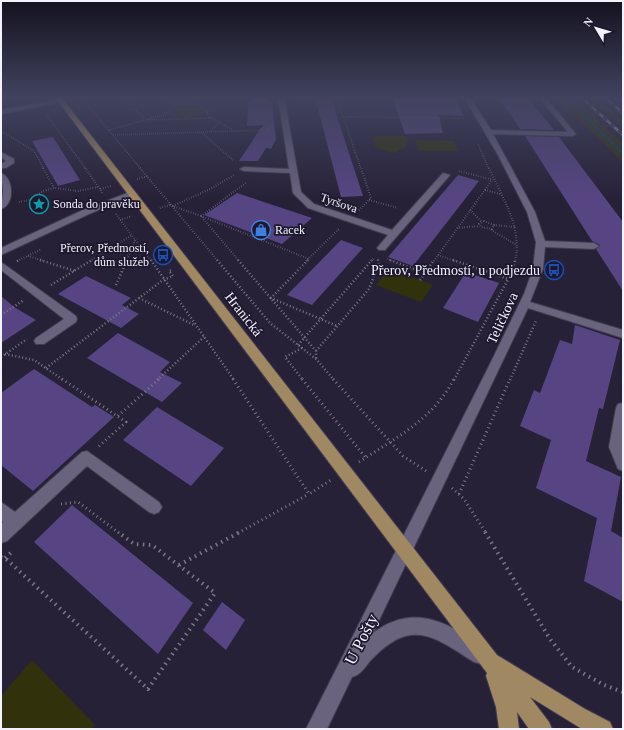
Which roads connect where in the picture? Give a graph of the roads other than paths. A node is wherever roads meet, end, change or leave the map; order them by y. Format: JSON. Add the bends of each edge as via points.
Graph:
{"nodes":[{"id":1,"x":84,"y":131,"type":"edge"},
{"id":2,"x":287,"y":131,"type":"edge"},
{"id":3,"x":571,"y":131,"type":"edge"},
{"id":4,"x":489,"y":132,"type":"joint"},
{"id":5,"x":1,"y":154,"type":"edge"},
{"id":6,"x":2,"y":169,"type":"edge"},
{"id":7,"x":244,"y":169,"type":"road end"},
{"id":8,"x":294,"y":171,"type":"junction"},
{"id":9,"x":446,"y":175,"type":"dead end"},
{"id":10,"x":133,"y":194,"type":"junction"},
{"id":11,"x":2,"y":206,"type":"edge"},
{"id":12,"x":394,"y":234,"type":"junction"},
{"id":13,"x":541,"y":244,"type":"junction"},
{"id":14,"x":594,"y":246,"type":"dead end"},
{"id":15,"x":1,"y":252,"type":"edge"},
{"id":16,"x":379,"y":252,"type":"road end"},
{"id":17,"x":1,"y":265,"type":"edge"},
{"id":18,"x":525,"y":304,"type":"junction"},
{"id":19,"x":623,"y":334,"type":"edge"},
{"id":20,"x":36,"y":339,"type":"road end"},
{"id":21,"x":623,"y":408,"type":"edge"},
{"id":22,"x":623,"y":464,"type":"edge"},
{"id":23,"x":154,"y":507,"type":"dead end"},
{"id":24,"x":1,"y":510,"type":"edge"},
{"id":25,"x":15,"y":522,"type":"junction"},
{"id":26,"x":1,"y":535,"type":"edge"},
{"id":27,"x":406,"y":549,"type":"junction"},
{"id":28,"x":490,"y":660,"type":"junction"},
{"id":29,"x":334,"y":691,"type":"junction"},
{"id":30,"x":316,"y":729,"type":"edge"},
{"id":31,"x":509,"y":729,"type":"edge"},
{"id":32,"x":542,"y":729,"type":"edge"},
{"id":33,"x":603,"y":729,"type":"edge"}],
"edges":[{"from":1,"to":10,"type":"main road","name":"Hranická"},
{"from":2,"to":8,"type":"street","name":"Tyršova"},
{"from":3,"to":4,"type":"street","via":[[573,134]]},
{"from":4,"to":13,"type":"street","name":"Teličkova","via":[[526,202],[536,224]]},
{"from":5,"to":6,"type":"street","via":[[11,161]]},
{"from":6,"to":11,"type":"street","via":[[8,186]]},
{"from":7,"to":8,"type":"street"},
{"from":8,"to":12,"type":"street","name":"Tyršova","via":[[297,193],[311,206]]},
{"from":9,"to":12,"type":"street"},
{"from":10,"to":15,"type":"street"},
{"from":10,"to":27,"type":"main road","name":"Hranická"},
{"from":12,"to":16,"type":"street"},
{"from":13,"to":14,"type":"street"},
{"from":13,"to":18,"type":"street","name":"Teličkova","via":[[538,270]]},
{"from":17,"to":20,"type":"street","via":[[72,319]]},
{"from":18,"to":19,"type":"street"},
{"from":18,"to":27,"type":"street","name":"Teličkova"},
{"from":21,"to":22,"type":"street","via":[[616,447]]},
{"from":23,"to":25,"type":"street","via":[[87,456]]},
{"from":24,"to":25,"type":"street"},
{"from":25,"to":26,"type":"street"},
{"from":27,"to":28,"type":"main road","name":"Hranická"},
{"from":27,"to":29,"type":"street","name":"U Pošty"},
{"from":28,"to":29,"type":"street","via":[[436,630],[422,626],[406,626],[373,644]]},
{"from":28,"to":31,"type":"main road","via":[[502,690]]},
{"from":28,"to":32,"type":"main road","name":"Hranická"},
{"from":28,"to":33,"type":"main road"},
{"from":29,"to":30,"type":"street","name":"U Pošty"}]}
